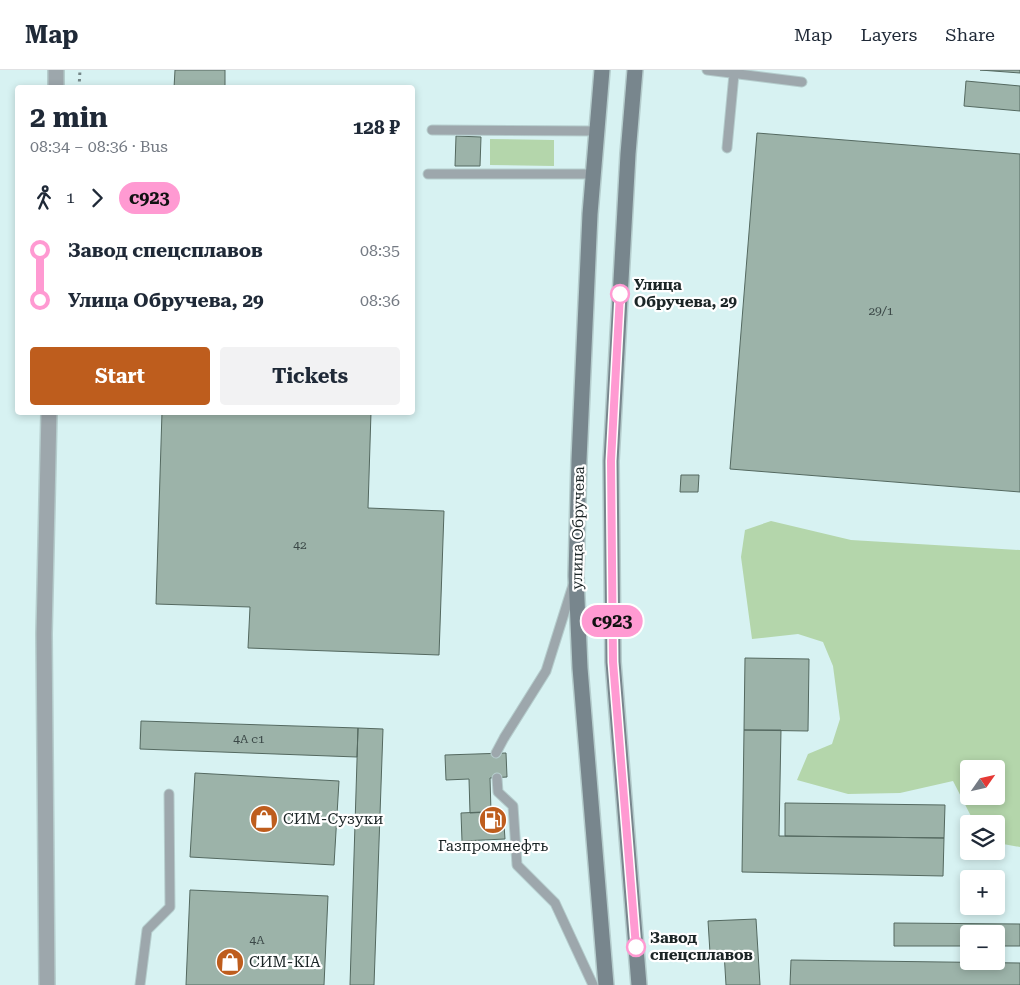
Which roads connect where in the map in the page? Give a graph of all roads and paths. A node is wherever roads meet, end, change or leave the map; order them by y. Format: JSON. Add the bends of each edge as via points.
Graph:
{"nodes":[{"id":1,"x":56,"y":70,"type":"edge"},
{"id":2,"x":80,"y":70,"type":"edge"},
{"id":3,"x":602,"y":70,"type":"edge"},
{"id":4,"x":635,"y":70,"type":"edge"},
{"id":5,"x":707,"y":70,"type":"edge"},
{"id":6,"x":734,"y":74,"type":"junction"},
{"id":7,"x":802,"y":82,"type":"dead end"},
{"id":8,"x":56,"y":85,"type":"edge"},
{"id":9,"x":80,"y":85,"type":"edge"},
{"id":10,"x":432,"y":130,"type":"dead end"},
{"id":11,"x":596,"y":131,"type":"junction"},
{"id":12,"x":727,"y":148,"type":"dead end"},
{"id":13,"x":428,"y":174,"type":"dead end"},
{"id":14,"x":592,"y":174,"type":"junction"},
{"id":15,"x":49,"y":415,"type":"edge"},
{"id":16,"x":576,"y":576,"type":"junction"},
{"id":17,"x":496,"y":753,"type":"dead end"},
{"id":18,"x":497,"y":778,"type":"dead end"},
{"id":19,"x":169,"y":794,"type":"dead end"},
{"id":20,"x":47,"y":985,"type":"edge"},
{"id":21,"x":140,"y":985,"type":"edge"},
{"id":22,"x":593,"y":985,"type":"edge"},
{"id":23,"x":606,"y":985,"type":"edge"},
{"id":24,"x":639,"y":985,"type":"edge"}],
"edges":[{"from":1,"to":8,"type":"street"},
{"from":2,"to":9,"type":"path"},
{"from":3,"to":11,"type":"main road","name":"улица Обручева"},
{"from":4,"to":24,"type":"main road","via":[[611,461],[613,662]]},
{"from":5,"to":6,"type":"lane"},
{"from":6,"to":7,"type":"lane"},
{"from":6,"to":12,"type":"lane"},
{"from":10,"to":11,"type":"lane"},
{"from":11,"to":14,"type":"main road","name":"улица Обручева"},
{"from":13,"to":14,"type":"lane"},
{"from":14,"to":16,"type":"main road","name":"улица Обручева"},
{"from":15,"to":20,"type":"street","via":[[44,634]]},
{"from":16,"to":17,"type":"lane","via":[[546,671]]},
{"from":16,"to":23,"type":"main road","name":"улица Обручева","via":[[580,668]]},
{"from":18,"to":22,"type":"lane","via":[[498,792],[513,806],[517,865],[555,903]]},
{"from":19,"to":21,"type":"lane","via":[[170,907],[147,930]]}]}
